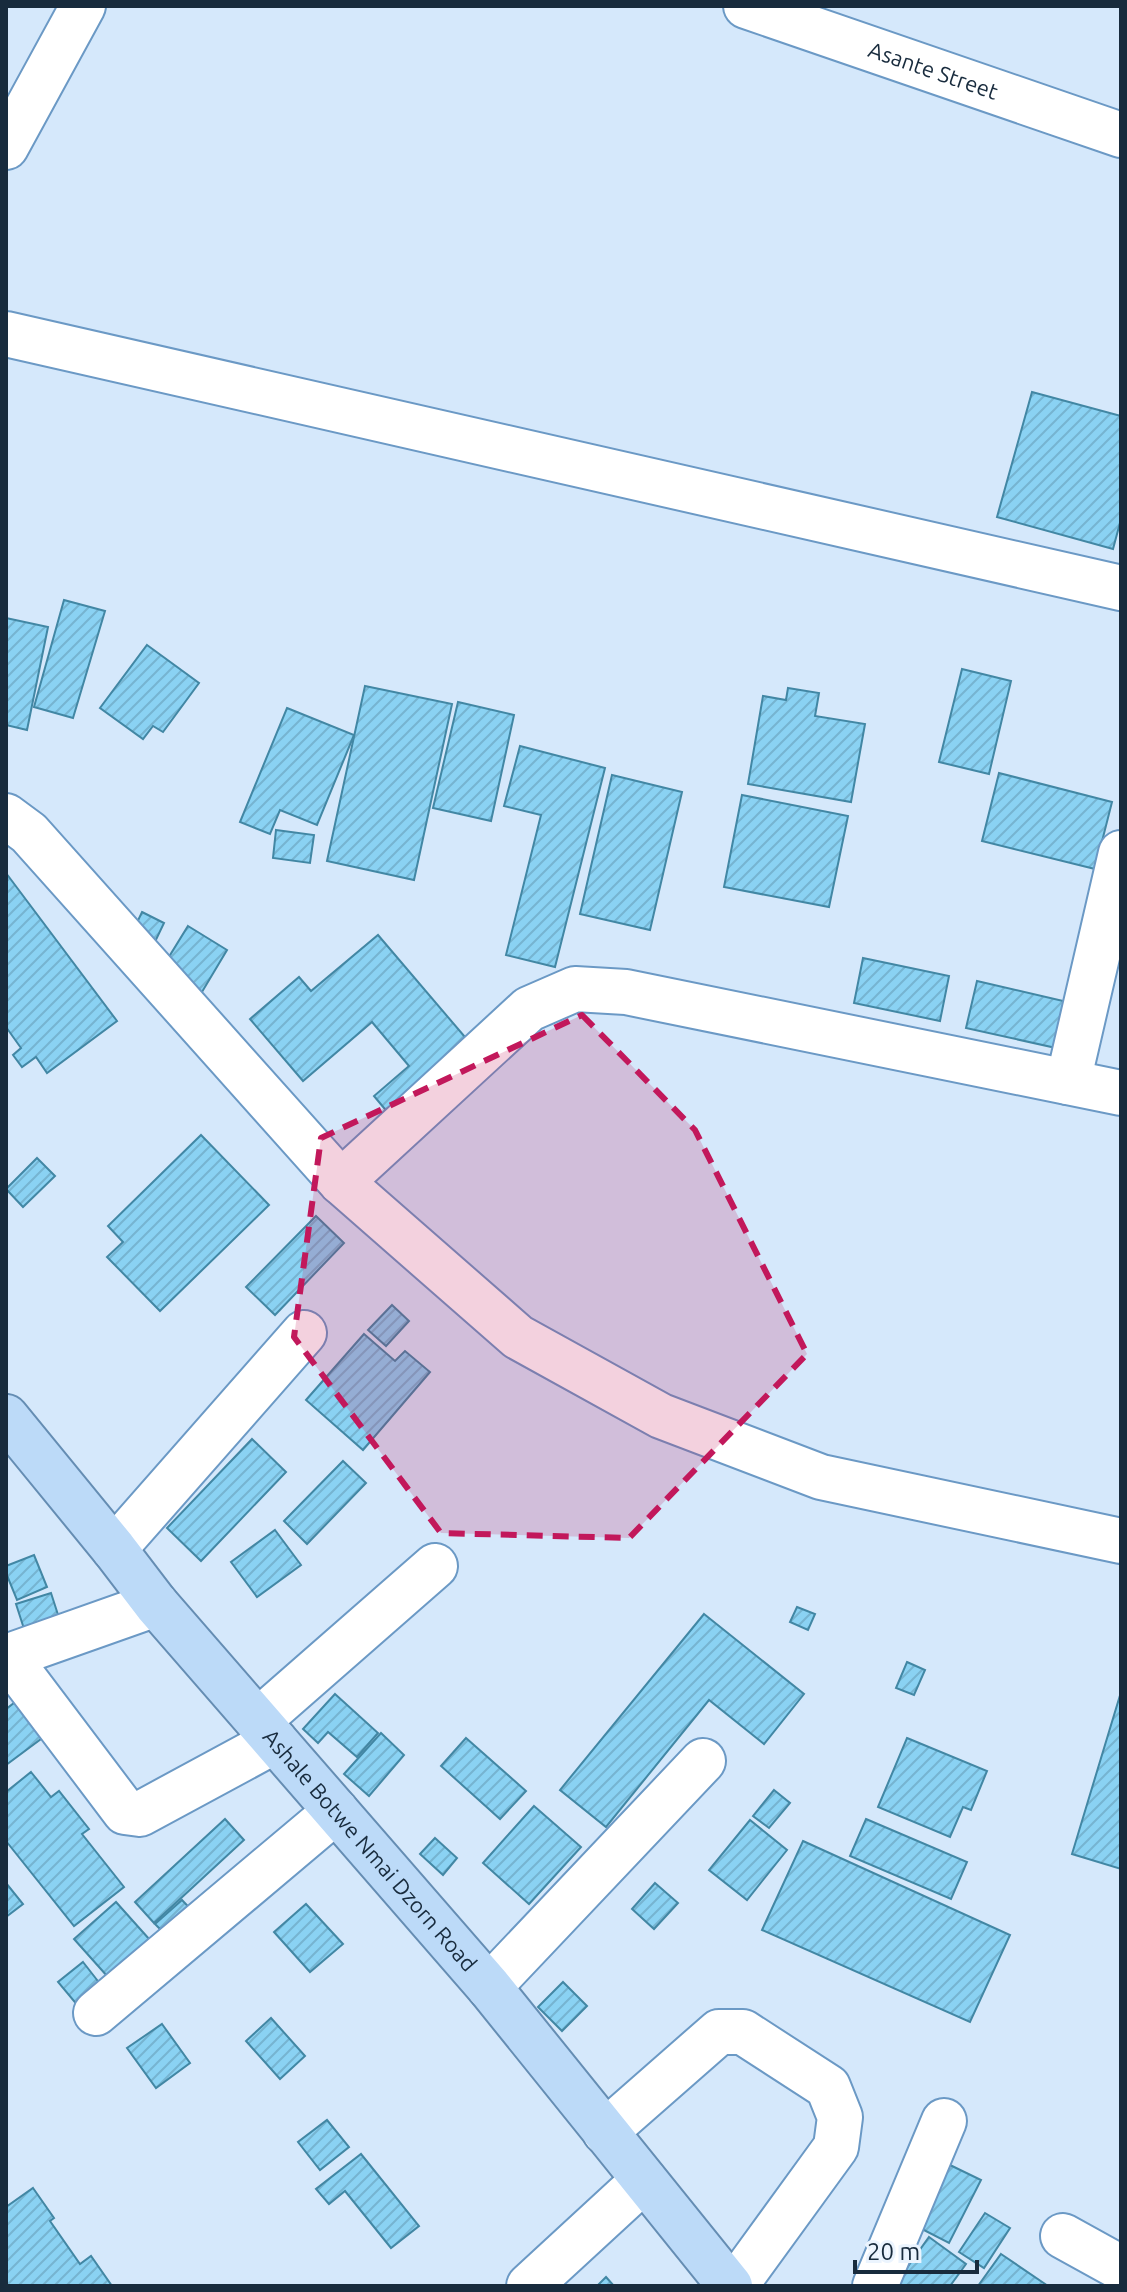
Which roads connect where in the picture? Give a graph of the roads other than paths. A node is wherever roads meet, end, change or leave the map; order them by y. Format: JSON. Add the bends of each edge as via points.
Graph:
{"nodes":[{"id":1,"x":83,"y":6,"type":"edge"},
{"id":2,"x":746,"y":6,"type":"edge"},
{"id":3,"x":1121,"y":135,"type":"edge"},
{"id":4,"x":6,"y":147,"type":"edge"},
{"id":5,"x":6,"y":334,"type":"edge"},
{"id":6,"x":1121,"y":588,"type":"edge"},
{"id":7,"x":6,"y":816,"type":"edge"},
{"id":8,"x":1121,"y":853,"type":"edge"},
{"id":9,"x":1068,"y":1082,"type":"junction"},
{"id":10,"x":1121,"y":1093,"type":"edge"},
{"id":11,"x":341,"y":1182,"type":"junction"},
{"id":12,"x":304,"y":1333,"type":"dead end"},
{"id":13,"x":6,"y":1417,"type":"edge"},
{"id":14,"x":1121,"y":1541,"type":"edge"},
{"id":15,"x":114,"y":1549,"type":"junction"},
{"id":16,"x":435,"y":1566,"type":"dead end"},
{"id":17,"x":156,"y":1604,"type":"junction"},
{"id":18,"x":7,"y":1657,"type":"edge"},
{"id":19,"x":266,"y":1731,"type":"junction"},
{"id":20,"x":703,"y":1761,"type":"dead end"},
{"id":21,"x":336,"y":1811,"type":"junction"},
{"id":22,"x":489,"y":1987,"type":"junction"},
{"id":23,"x":96,"y":2013,"type":"dead end"},
{"id":24,"x":944,"y":2121,"type":"dead end"},
{"id":25,"x":605,"y":2132,"type":"junction"},
{"id":26,"x":644,"y":2180,"type":"junction"},
{"id":27,"x":1063,"y":2236,"type":"dead end"},
{"id":28,"x":1121,"y":2268,"type":"edge"},
{"id":29,"x":529,"y":2286,"type":"edge"},
{"id":30,"x":733,"y":2286,"type":"edge"},
{"id":31,"x":875,"y":2286,"type":"edge"}],
"edges":[{"from":1,"to":4,"type":"street"},
{"from":2,"to":3,"type":"street","name":"Asante Street"},
{"from":5,"to":6,"type":"street"},
{"from":7,"to":11,"type":"street","via":[[29,833]]},
{"from":8,"to":9,"type":"street"},
{"from":9,"to":10,"type":"street"},
{"from":9,"to":11,"type":"street","via":[[626,992],[575,989],[529,1009]]},
{"from":11,"to":14,"type":"street","via":[[518,1337],[661,1416],[821,1477]]},
{"from":12,"to":15,"type":"street"},
{"from":13,"to":15,"type":"main road","name":"Ashale Botwe Nmai Dzorn Road"},
{"from":15,"to":17,"type":"main road","name":"Ashale Botwe Nmai Dzorn Road"},
{"from":16,"to":19,"type":"street"},
{"from":17,"to":18,"type":"street"},
{"from":17,"to":19,"type":"main road","name":"Ashale Botwe Nmai Dzorn Road"},
{"from":18,"to":19,"type":"street","via":[[125,1812],[140,1814]]},
{"from":19,"to":21,"type":"main road","name":"Ashale Botwe Nmai Dzorn Road"},
{"from":20,"to":22,"type":"street"},
{"from":21,"to":22,"type":"main road","name":"Ashale Botwe Nmai Dzorn Road"},
{"from":21,"to":23,"type":"street"},
{"from":22,"to":25,"type":"main road","name":"Ashale Botwe Nmai Dzorn Road"},
{"from":24,"to":31,"type":"street"},
{"from":25,"to":26,"type":"main road","name":"Ashale Botwe Nmai Dzorn Road"},
{"from":25,"to":30,"type":"street","via":[[719,2032],[743,2032],[828,2087],[840,2117],[836,2147]]},
{"from":26,"to":29,"type":"street"},
{"from":26,"to":30,"type":"main road","name":"Ashale Botwe Nmai Dzorn Road"},
{"from":27,"to":28,"type":"street"}]}
